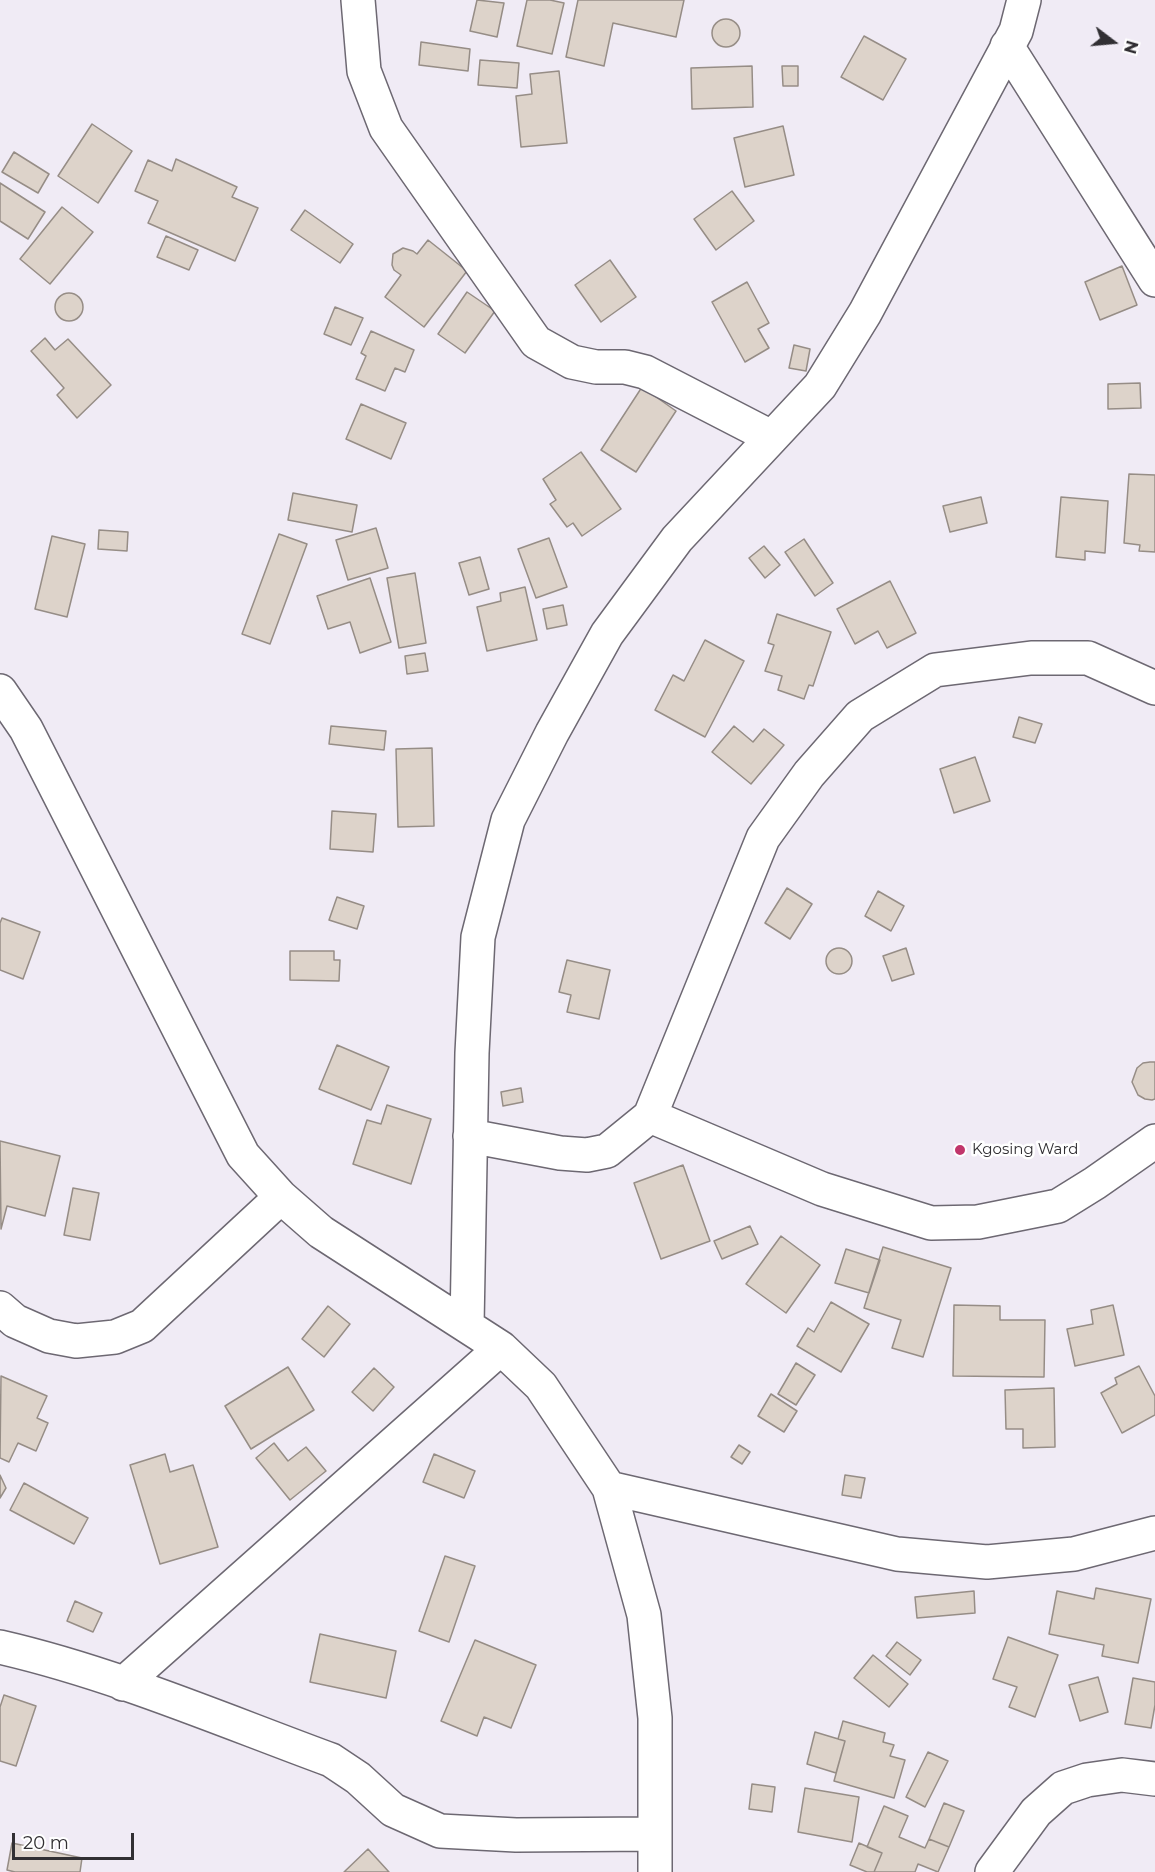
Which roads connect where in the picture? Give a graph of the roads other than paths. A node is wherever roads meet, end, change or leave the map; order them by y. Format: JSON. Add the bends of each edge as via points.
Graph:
{"nodes":[{"id":1,"x":358,"y":0,"type":"edge"},
{"id":2,"x":1024,"y":0,"type":"edge"},
{"id":3,"x":1007,"y":46,"type":"junction"},
{"id":4,"x":1155,"y":280,"type":"edge"},
{"id":5,"x":771,"y":437,"type":"junction"},
{"id":6,"x":1155,"y":688,"type":"edge"},
{"id":7,"x":0,"y":691,"type":"edge"},
{"id":8,"x":650,"y":1116,"type":"junction"},
{"id":9,"x":470,"y":1136,"type":"junction"},
{"id":10,"x":1155,"y":1141,"type":"edge"},
{"id":11,"x":281,"y":1197,"type":"junction"},
{"id":12,"x":0,"y":1308,"type":"edge"},
{"id":13,"x":467,"y":1325,"type":"junction"},
{"id":14,"x":501,"y":1348,"type":"junction"},
{"id":15,"x":609,"y":1488,"type":"junction"},
{"id":16,"x":1155,"y":1533,"type":"edge"},
{"id":17,"x":0,"y":1647,"type":"edge"},
{"id":18,"x":123,"y":1683,"type":"junction"},
{"id":19,"x":1155,"y":1779,"type":"edge"},
{"id":20,"x":654,"y":1834,"type":"junction"},
{"id":21,"x":655,"y":1872,"type":"edge"},
{"id":22,"x":992,"y":1872,"type":"edge"}],
"edges":[{"from":1,"to":5,"type":"street","via":[[364,71],[386,128],[536,342],[572,362],[645,372]]},
{"from":2,"to":3,"type":"street","via":[[1016,31]]},
{"from":3,"to":4,"type":"street"},
{"from":3,"to":5,"type":"street","via":[[865,313],[820,386]]},
{"from":5,"to":9,"type":"street","via":[[676,538],[607,634],[508,820],[478,937]]},
{"from":6,"to":8,"type":"street","via":[[1088,658],[1032,657],[934,670],[860,716],[809,774],[763,838]]},
{"from":7,"to":11,"type":"street","via":[[26,729],[243,1155]]},
{"from":8,"to":9,"type":"street","via":[[608,1151],[587,1155]]},
{"from":8,"to":10,"type":"street","via":[[822,1189],[931,1223],[978,1222],[1058,1206]]},
{"from":9,"to":13,"type":"street"},
{"from":11,"to":12,"type":"street","via":[[142,1326],[115,1337],[76,1341],[49,1336],[15,1321]]},
{"from":11,"to":13,"type":"street","via":[[321,1232]]},
{"from":13,"to":14,"type":"street"},
{"from":14,"to":15,"type":"street","via":[[541,1386]]},
{"from":14,"to":18,"type":"street"},
{"from":15,"to":16,"type":"street","via":[[897,1554],[987,1563],[1074,1554]]},
{"from":15,"to":20,"type":"street","via":[[644,1615],[655,1718]]},
{"from":17,"to":18,"type":"street"},
{"from":18,"to":20,"type":"street","via":[[331,1760],[393,1810],[440,1831]]},
{"from":19,"to":22,"type":"street","via":[[1122,1775],[1063,1788],[1036,1812]]},
{"from":20,"to":21,"type":"street"}]}
